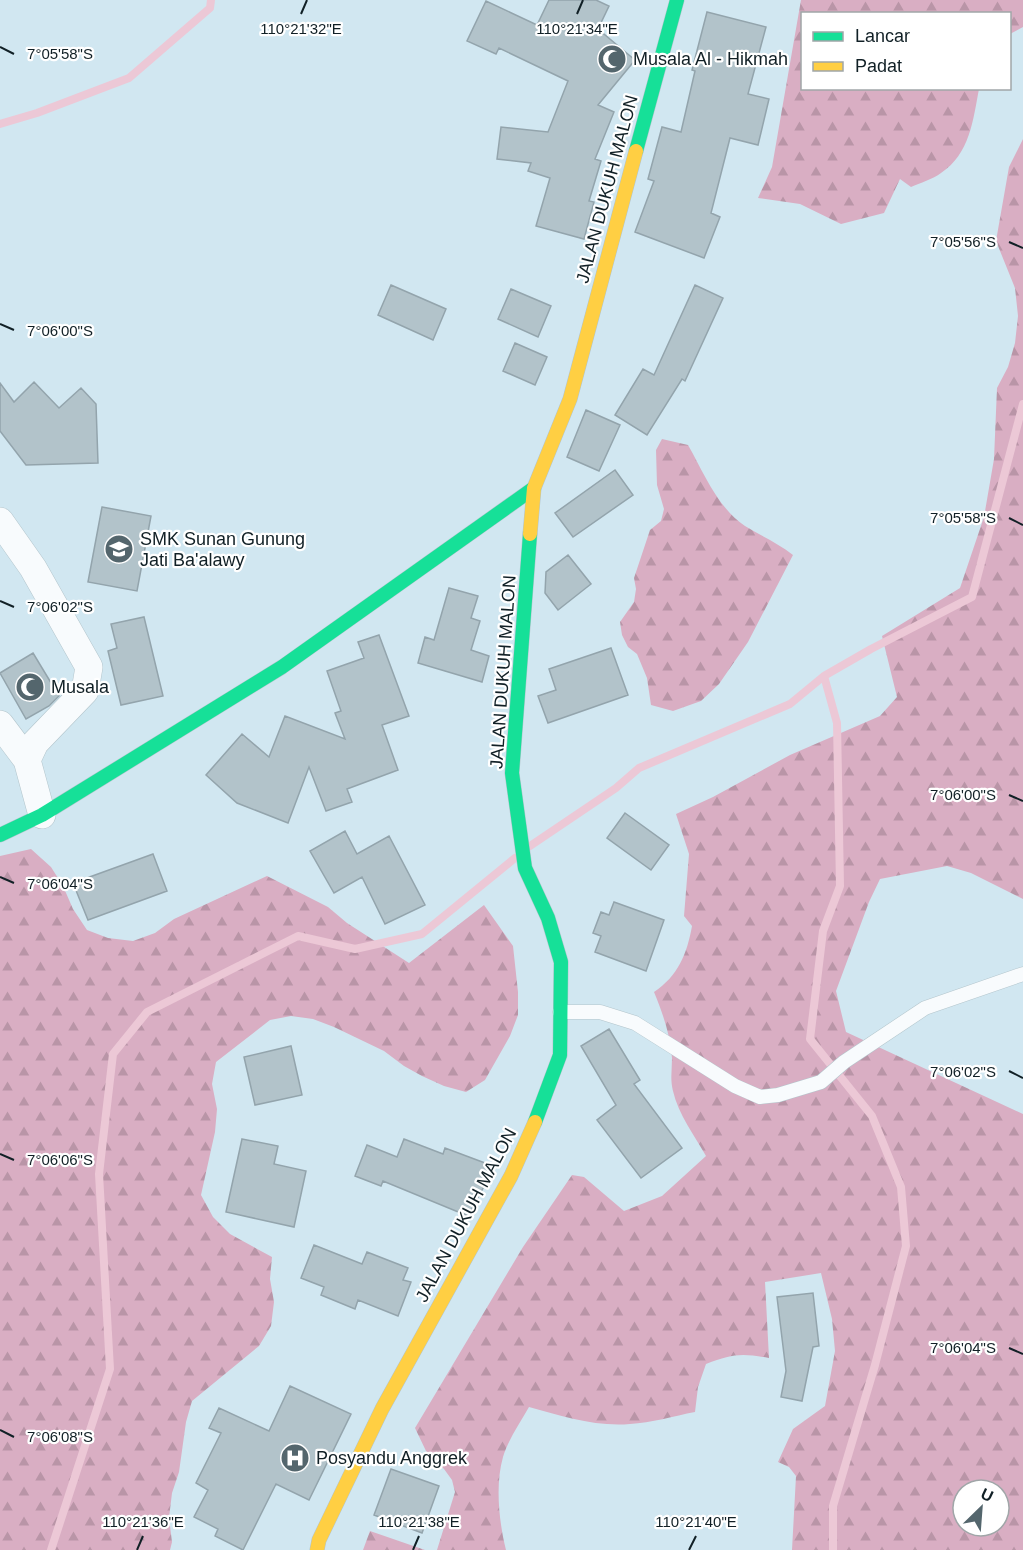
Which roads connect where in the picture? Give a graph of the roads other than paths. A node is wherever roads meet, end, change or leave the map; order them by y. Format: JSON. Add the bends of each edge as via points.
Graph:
{"nodes":[{"id":1,"x":677,"y":0,"type":"edge"},
{"id":2,"x":534,"y":488,"type":"junction"},
{"id":3,"x":0,"y":521,"type":"edge"},
{"id":4,"x":0,"y":724,"type":"edge"},
{"id":5,"x":27,"y":760,"type":"junction"},
{"id":6,"x":42,"y":815,"type":"junction"},
{"id":7,"x":0,"y":835,"type":"edge"},
{"id":8,"x":1023,"y":974,"type":"edge"},
{"id":9,"x":560,"y":1012,"type":"junction"},
{"id":10,"x":317,"y":1550,"type":"edge"}],
"edges":[{"from":1,"to":2,"type":"street","name":"JALAN DUKUH MALON","via":[[570,399]]},
{"from":2,"to":6,"type":"street","via":[[282,667]]},
{"from":2,"to":9,"type":"street","name":"JALAN DUKUH MALON","via":[[512,773],[525,868],[548,918],[561,962]]},
{"from":3,"to":5,"type":"street","via":[[33,568],[89,667],[85,691],[35,742]]},
{"from":4,"to":5,"type":"street"},
{"from":5,"to":6,"type":"street"},
{"from":6,"to":7,"type":"street"},
{"from":8,"to":9,"type":"lane","via":[[925,1008],[820,1082],[760,1097],[735,1086],[635,1023],[600,1012]]},
{"from":9,"to":10,"type":"street","name":"JALAN DUKUH MALON","via":[[560,1055],[531,1133],[382,1409]]}]}
